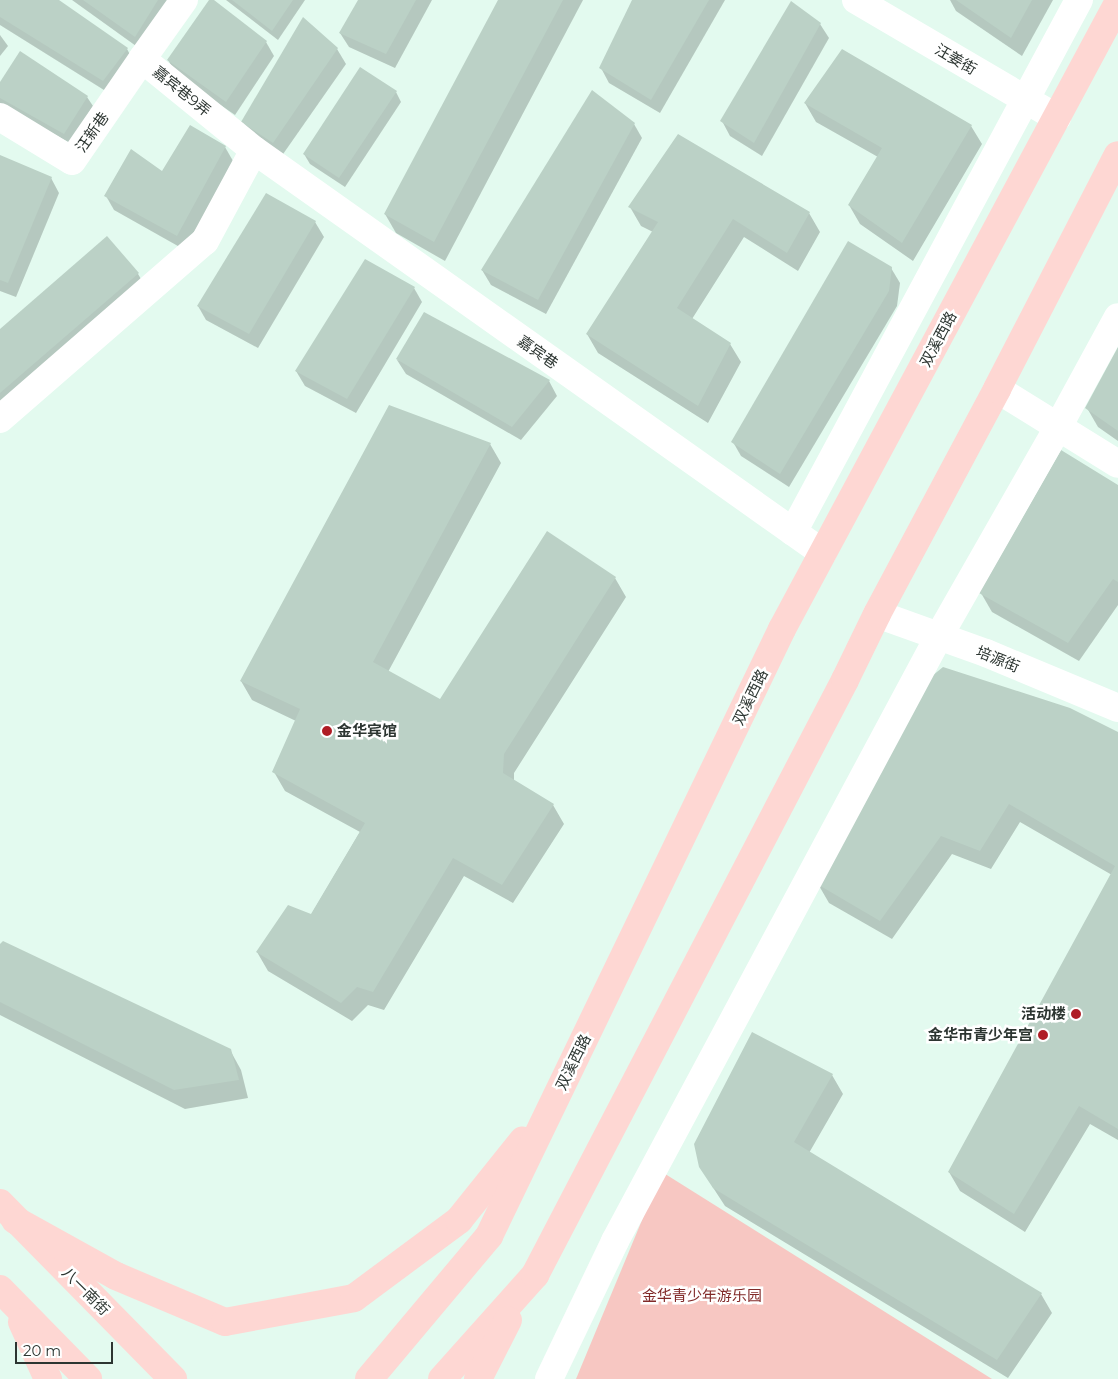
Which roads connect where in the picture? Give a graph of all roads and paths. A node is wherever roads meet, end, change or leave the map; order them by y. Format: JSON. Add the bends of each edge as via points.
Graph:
{"nodes":[{"id":1,"x":184,"y":0,"type":"edge"},
{"id":2,"x":856,"y":0,"type":"edge"},
{"id":3,"x":1079,"y":0,"type":"edge"},
{"id":4,"x":1118,"y":3,"type":"edge"},
{"id":5,"x":142,"y":59,"type":"junction"},
{"id":6,"x":1024,"y":99,"type":"junction"},
{"id":7,"x":0,"y":117,"type":"edge"},
{"id":8,"x":1057,"y":118,"type":"junction"},
{"id":9,"x":254,"y":150,"type":"junction"},
{"id":10,"x":1118,"y":155,"type":"edge"},
{"id":11,"x":1118,"y":317,"type":"edge"},
{"id":12,"x":997,"y":389,"type":"junction"},
{"id":13,"x":0,"y":419,"type":"edge"},
{"id":14,"x":1058,"y":427,"type":"junction"},
{"id":15,"x":1118,"y":464,"type":"edge"},
{"id":16,"x":793,"y":532,"type":"junction"},
{"id":17,"x":823,"y":553,"type":"junction"},
{"id":18,"x":877,"y":614,"type":"junction"},
{"id":19,"x":939,"y":636,"type":"junction"},
{"id":20,"x":1118,"y":708,"type":"edge"},
{"id":21,"x":554,"y":1102,"type":"junction"},
{"id":22,"x":8,"y":1211,"type":"edge"},
{"id":23,"x":527,"y":1284,"type":"junction"},
{"id":24,"x":7,"y":1297,"type":"edge"},
{"id":25,"x":48,"y":1379,"type":"edge"},
{"id":26,"x":88,"y":1379,"type":"edge"},
{"id":27,"x":173,"y":1379,"type":"edge"},
{"id":28,"x":369,"y":1379,"type":"edge"},
{"id":29,"x":442,"y":1379,"type":"edge"},
{"id":30,"x":478,"y":1379,"type":"edge"},
{"id":31,"x":548,"y":1379,"type":"edge"}],
"edges":[{"from":1,"to":5,"type":"street","name":"嘉宾巷9弄"},
{"from":2,"to":6,"type":"street","name":"汪姜街"},
{"from":3,"to":6,"type":"street"},
{"from":4,"to":8,"type":"main road","name":"双溪西路"},
{"from":5,"to":7,"type":"street","name":"汪新巷","via":[[72,160]]},
{"from":5,"to":9,"type":"street","name":"嘉宾巷9弄"},
{"from":6,"to":8,"type":"street","name":"汪姜街"},
{"from":6,"to":16,"type":"street"},
{"from":8,"to":17,"type":"main road","name":"双溪西路"},
{"from":9,"to":13,"type":"street","via":[[205,241]]},
{"from":9,"to":16,"type":"street","name":"嘉宾巷"},
{"from":10,"to":12,"type":"main road"},
{"from":11,"to":14,"type":"street"},
{"from":12,"to":14,"type":"street"},
{"from":12,"to":18,"type":"main road"},
{"from":14,"to":15,"type":"street"},
{"from":14,"to":19,"type":"street"},
{"from":16,"to":17,"type":"street","name":"嘉宾巷"},
{"from":17,"to":21,"type":"main road","name":"双溪西路","via":[[782,629]]},
{"from":18,"to":19,"type":"street","name":"培源街"},
{"from":18,"to":23,"type":"main road","via":[[535,1275]]},
{"from":19,"to":20,"type":"street","name":"培源街"},
{"from":19,"to":31,"type":"street","via":[[615,1241]]},
{"from":21,"to":22,"type":"main road","via":[[459,1220],[354,1298],[225,1322],[116,1276]]},
{"from":21,"to":28,"type":"main road","name":"双溪西路","via":[[489,1236]]},
{"from":22,"to":27,"type":"main road","name":"八一南街"},
{"from":23,"to":29,"type":"main road"},
{"from":23,"to":30,"type":"main road"},
{"from":24,"to":25,"type":"main road"},
{"from":24,"to":26,"type":"main road"}]}
